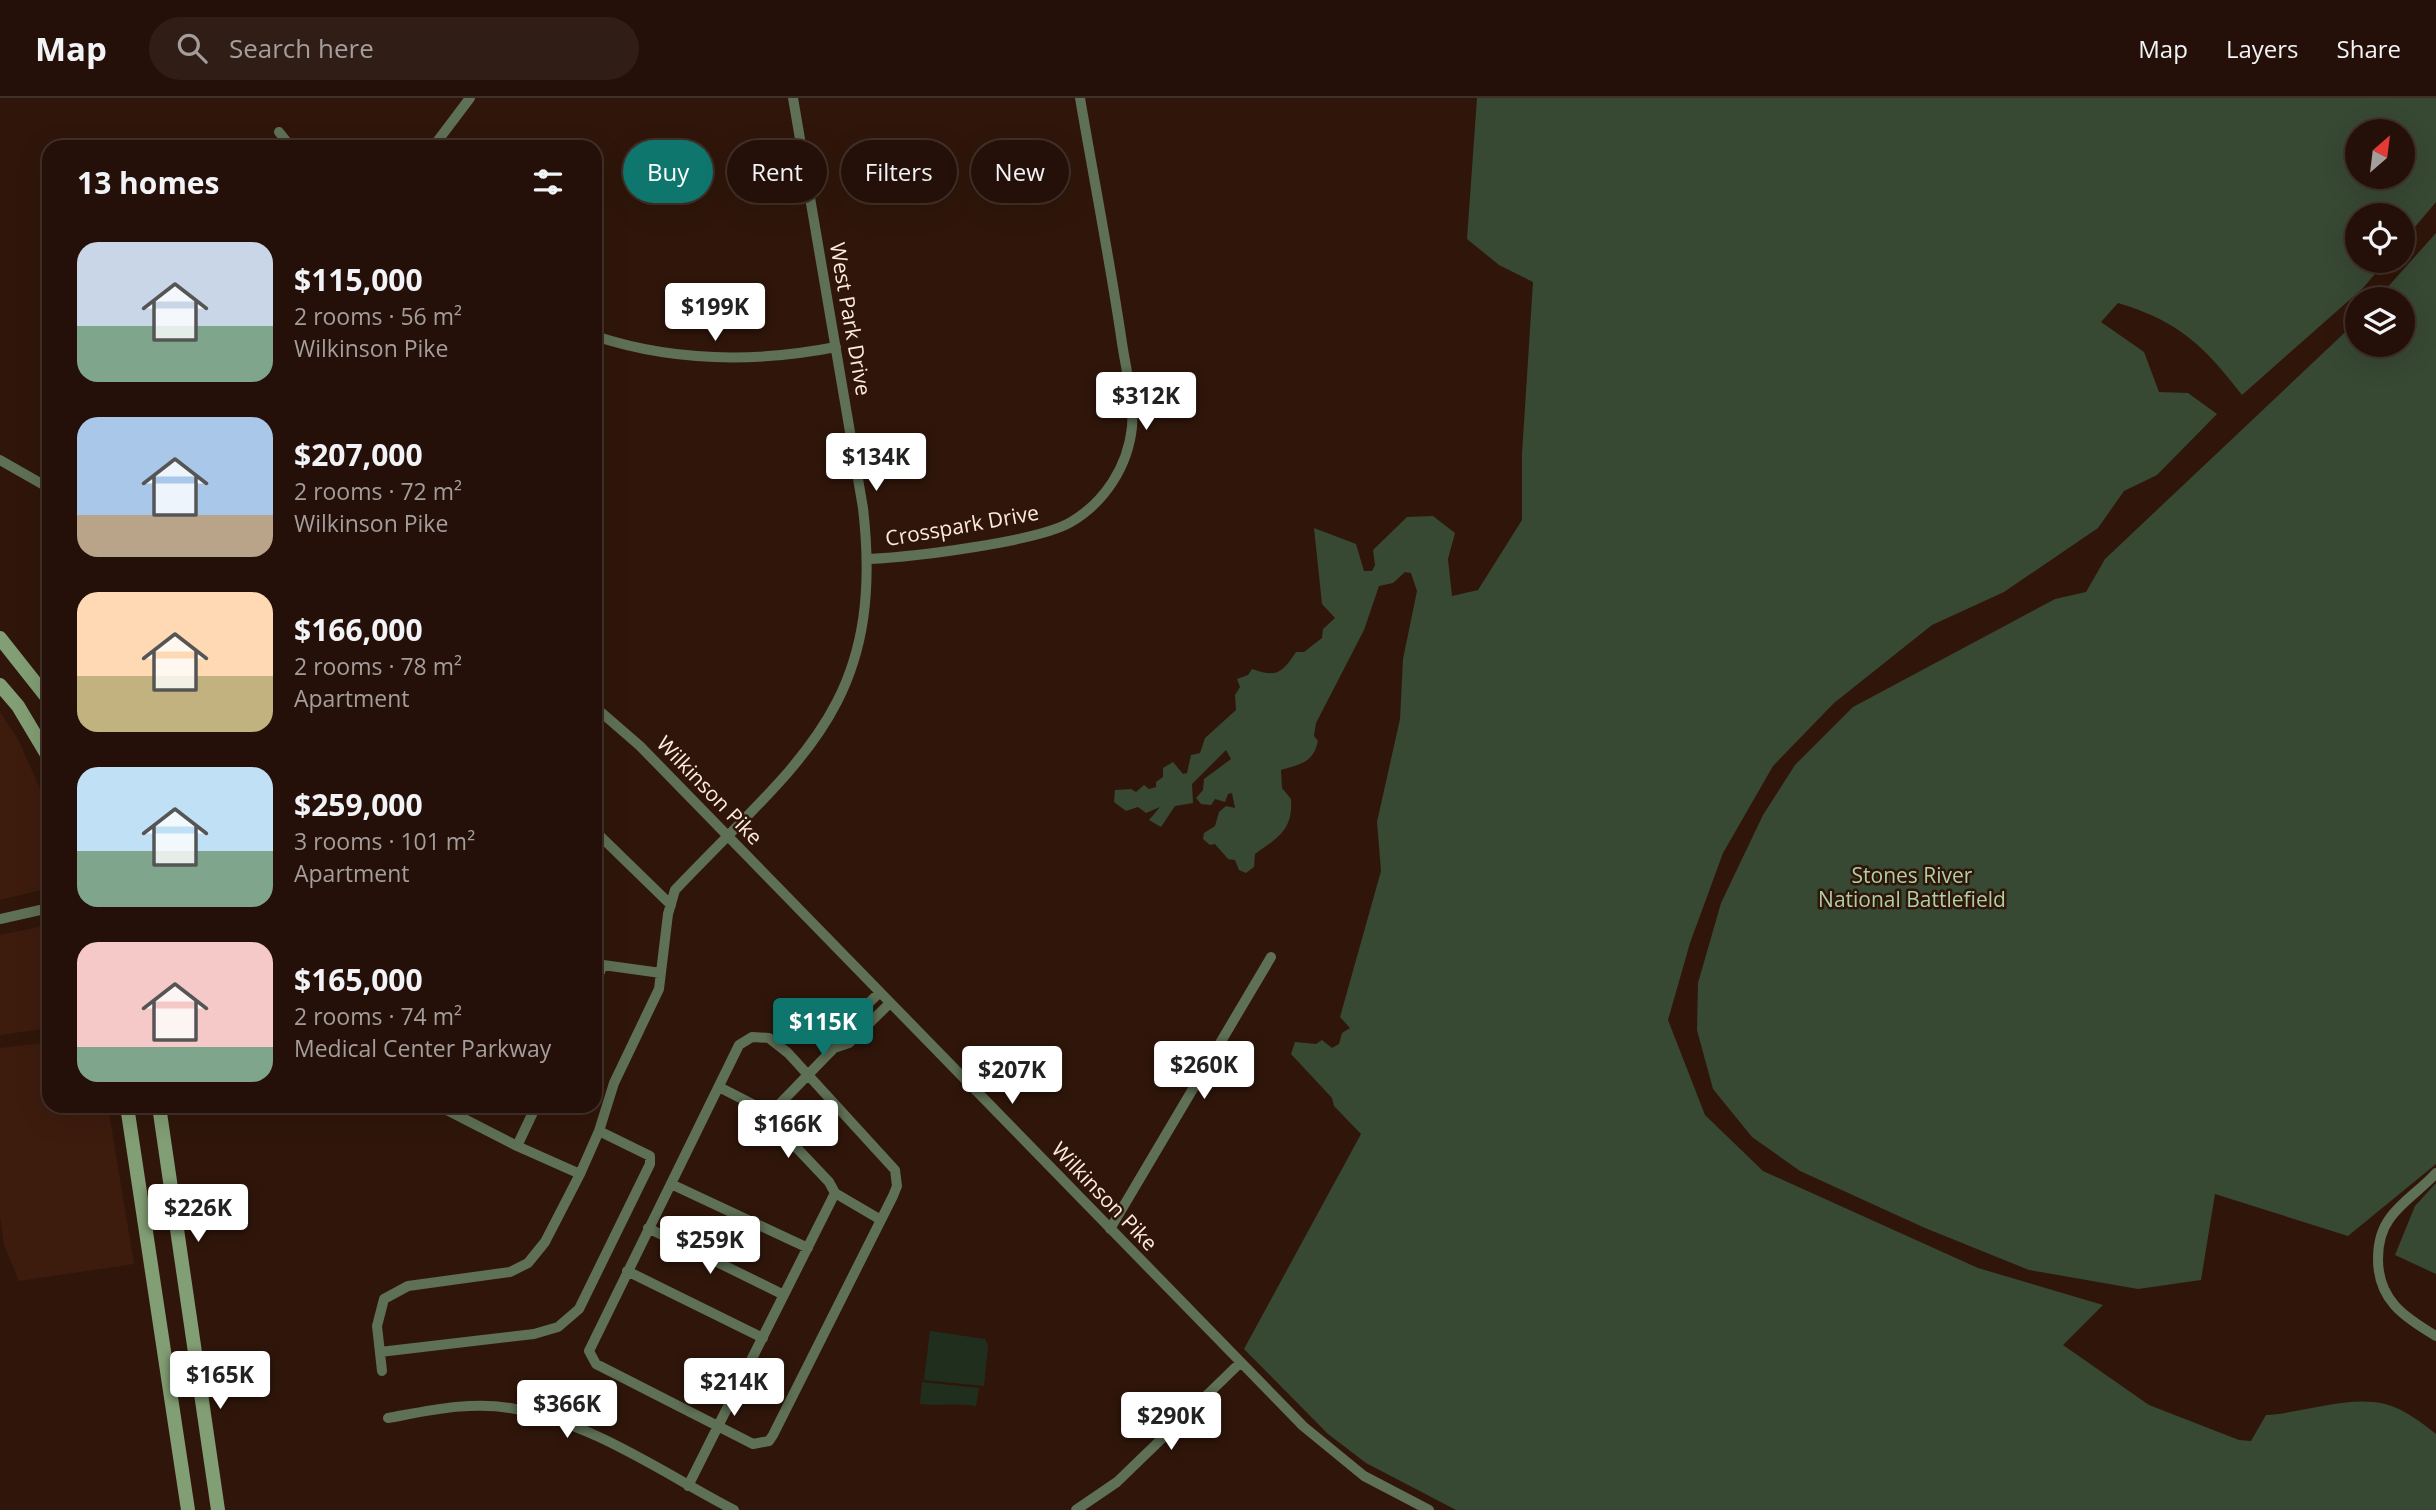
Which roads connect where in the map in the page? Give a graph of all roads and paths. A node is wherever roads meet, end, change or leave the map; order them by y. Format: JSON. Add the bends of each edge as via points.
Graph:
{"nodes":[{"id":1,"x":470,"y":98,"type":"edge"},
{"id":2,"x":793,"y":98,"type":"edge"},
{"id":3,"x":1080,"y":98,"type":"edge"},
{"id":4,"x":279,"y":132,"type":"dead end"},
{"id":5,"x":285,"y":140,"type":"edge"},
{"id":6,"x":438,"y":140,"type":"edge"},
{"id":7,"x":602,"y":338,"type":"edge"},
{"id":8,"x":836,"y":347,"type":"junction"},
{"id":9,"x":0,"y":460,"type":"edge"},
{"id":10,"x":42,"y":484,"type":"edge"},
{"id":11,"x":869,"y":559,"type":"junction"},
{"id":12,"x":0,"y":638,"type":"edge"},
{"id":13,"x":0,"y":685,"type":"edge"},
{"id":14,"x":42,"y":691,"type":"edge"},
{"id":15,"x":602,"y":712,"type":"edge"},
{"id":16,"x":42,"y":746,"type":"edge"},
{"id":17,"x":727,"y":836,"type":"junction"},
{"id":18,"x":602,"y":838,"type":"edge"},
{"id":19,"x":671,"y":905,"type":"junction"},
{"id":20,"x":42,"y":910,"type":"edge"},
{"id":21,"x":0,"y":919,"type":"edge"},
{"id":22,"x":1271,"y":957,"type":"dead end"},
{"id":23,"x":602,"y":963,"type":"edge"},
{"id":24,"x":661,"y":973,"type":"junction"},
{"id":25,"x":879,"y":993,"type":"junction"},
{"id":26,"x":890,"y":1003,"type":"junction"},
{"id":27,"x":834,"y":1048,"type":"junction"},
{"id":28,"x":807,"y":1075,"type":"junction"},
{"id":29,"x":719,"y":1087,"type":"junction"},
{"id":30,"x":128,"y":1113,"type":"edge"},
{"id":31,"x":160,"y":1113,"type":"edge"},
{"id":32,"x":453,"y":1113,"type":"edge"},
{"id":33,"x":533,"y":1113,"type":"edge"},
{"id":34,"x":767,"y":1117,"type":"junction"},
{"id":35,"x":599,"y":1131,"type":"junction"},
{"id":36,"x":517,"y":1146,"type":"junction"},
{"id":37,"x":2436,"y":1172,"type":"edge"},
{"id":38,"x":580,"y":1174,"type":"junction"},
{"id":39,"x":671,"y":1184,"type":"junction"},
{"id":40,"x":835,"y":1193,"type":"junction"},
{"id":41,"x":881,"y":1220,"type":"junction"},
{"id":42,"x":649,"y":1228,"type":"junction"},
{"id":43,"x":1110,"y":1229,"type":"junction"},
{"id":44,"x":808,"y":1248,"type":"junction"},
{"id":45,"x":627,"y":1271,"type":"junction"},
{"id":46,"x":784,"y":1296,"type":"junction"},
{"id":47,"x":2436,"y":1336,"type":"edge"},
{"id":48,"x":763,"y":1338,"type":"junction"},
{"id":49,"x":380,"y":1352,"type":"junction"},
{"id":50,"x":1240,"y":1363,"type":"junction"},
{"id":51,"x":382,"y":1371,"type":"dead end"},
{"id":52,"x":387,"y":1418,"type":"dead end"},
{"id":53,"x":718,"y":1427,"type":"junction"},
{"id":54,"x":688,"y":1486,"type":"junction"},
{"id":55,"x":188,"y":1510,"type":"edge"},
{"id":56,"x":218,"y":1510,"type":"edge"},
{"id":57,"x":734,"y":1510,"type":"edge"},
{"id":58,"x":1076,"y":1510,"type":"edge"},
{"id":59,"x":1429,"y":1510,"type":"edge"}],
"edges":[{"from":1,"to":6,"type":"street"},
{"from":2,"to":8,"type":"street","name":"West Park Drive"},
{"from":3,"to":11,"type":"street","name":"Crosspark Drive","via":[[1132,410],[1130,440],[1121,466],[1105,493],[1069,523],[1022,537]]},
{"from":4,"to":5,"type":"street"},
{"from":7,"to":8,"type":"street","via":[[637,350],[726,359]]},
{"from":8,"to":11,"type":"street","name":"West Park Drive"},
{"from":9,"to":10,"type":"street"},
{"from":11,"to":17,"type":"street","name":"West Park Drive","via":[[859,642],[832,716],[795,767]]},
{"from":12,"to":14,"type":"main road"},
{"from":13,"to":16,"type":"main road"},
{"from":15,"to":17,"type":"street","name":"Wilkinson Pike"},
{"from":17,"to":19,"type":"street","name":"West Park Drive","via":[[675,890]]},
{"from":17,"to":25,"type":"street","name":"Wilkinson Pike"},
{"from":18,"to":19,"type":"street"},
{"from":19,"to":24,"type":"street"},
{"from":20,"to":21,"type":"street"},
{"from":22,"to":43,"type":"street"},
{"from":23,"to":24,"type":"street"},
{"from":24,"to":35,"type":"street","via":[[659,989],[614,1083]]},
{"from":25,"to":26,"type":"street","name":"Wilkinson Pike"},
{"from":25,"to":27,"type":"street","via":[[839,1031]]},
{"from":26,"to":27,"type":"street","via":[[849,1043]]},
{"from":26,"to":43,"type":"street","name":"Wilkinson Pike"},
{"from":27,"to":28,"type":"street"},
{"from":28,"to":29,"type":"street","via":[[769,1038],[752,1037],[739,1045]]},
{"from":28,"to":34,"type":"street"},
{"from":28,"to":41,"type":"street","via":[[895,1170],[897,1186]]},
{"from":29,"to":34,"type":"street"},
{"from":29,"to":39,"type":"street"},
{"from":30,"to":55,"type":"main road"},
{"from":31,"to":56,"type":"main road"},
{"from":32,"to":36,"type":"street"},
{"from":33,"to":36,"type":"street"},
{"from":34,"to":40,"type":"street","via":[[830,1182]]},
{"from":35,"to":38,"type":"street"},
{"from":35,"to":49,"type":"street","via":[[650,1156],[650,1164],[579,1309],[558,1327],[534,1334]]},
{"from":36,"to":38,"type":"street"},
{"from":37,"to":47,"type":"street","via":[[2390,1217],[2378,1254],[2383,1290],[2393,1306]]},
{"from":38,"to":49,"type":"street","via":[[545,1242],[528,1264],[510,1272],[408,1286],[384,1299],[377,1326]]},
{"from":39,"to":42,"type":"street"},
{"from":39,"to":44,"type":"street"},
{"from":40,"to":41,"type":"street"},
{"from":40,"to":44,"type":"street"},
{"from":41,"to":53,"type":"street","via":[[769,1441],[752,1444]]},
{"from":42,"to":45,"type":"street"},
{"from":42,"to":46,"type":"street"},
{"from":43,"to":50,"type":"street","name":"Wilkinson Pike"},
{"from":44,"to":46,"type":"street"},
{"from":45,"to":48,"type":"street"},
{"from":45,"to":53,"type":"street","via":[[590,1344],[591,1357],[596,1364]]},
{"from":46,"to":48,"type":"street"},
{"from":48,"to":53,"type":"street"},
{"from":49,"to":51,"type":"street"},
{"from":50,"to":58,"type":"street","via":[[1117,1482]]},
{"from":50,"to":59,"type":"street","name":"Wilkinson Pike","via":[[1336,1456]]},
{"from":52,"to":54,"type":"street","via":[[467,1406],[509,1408],[562,1421]]},
{"from":53,"to":54,"type":"street"},
{"from":54,"to":57,"type":"street"}]}
